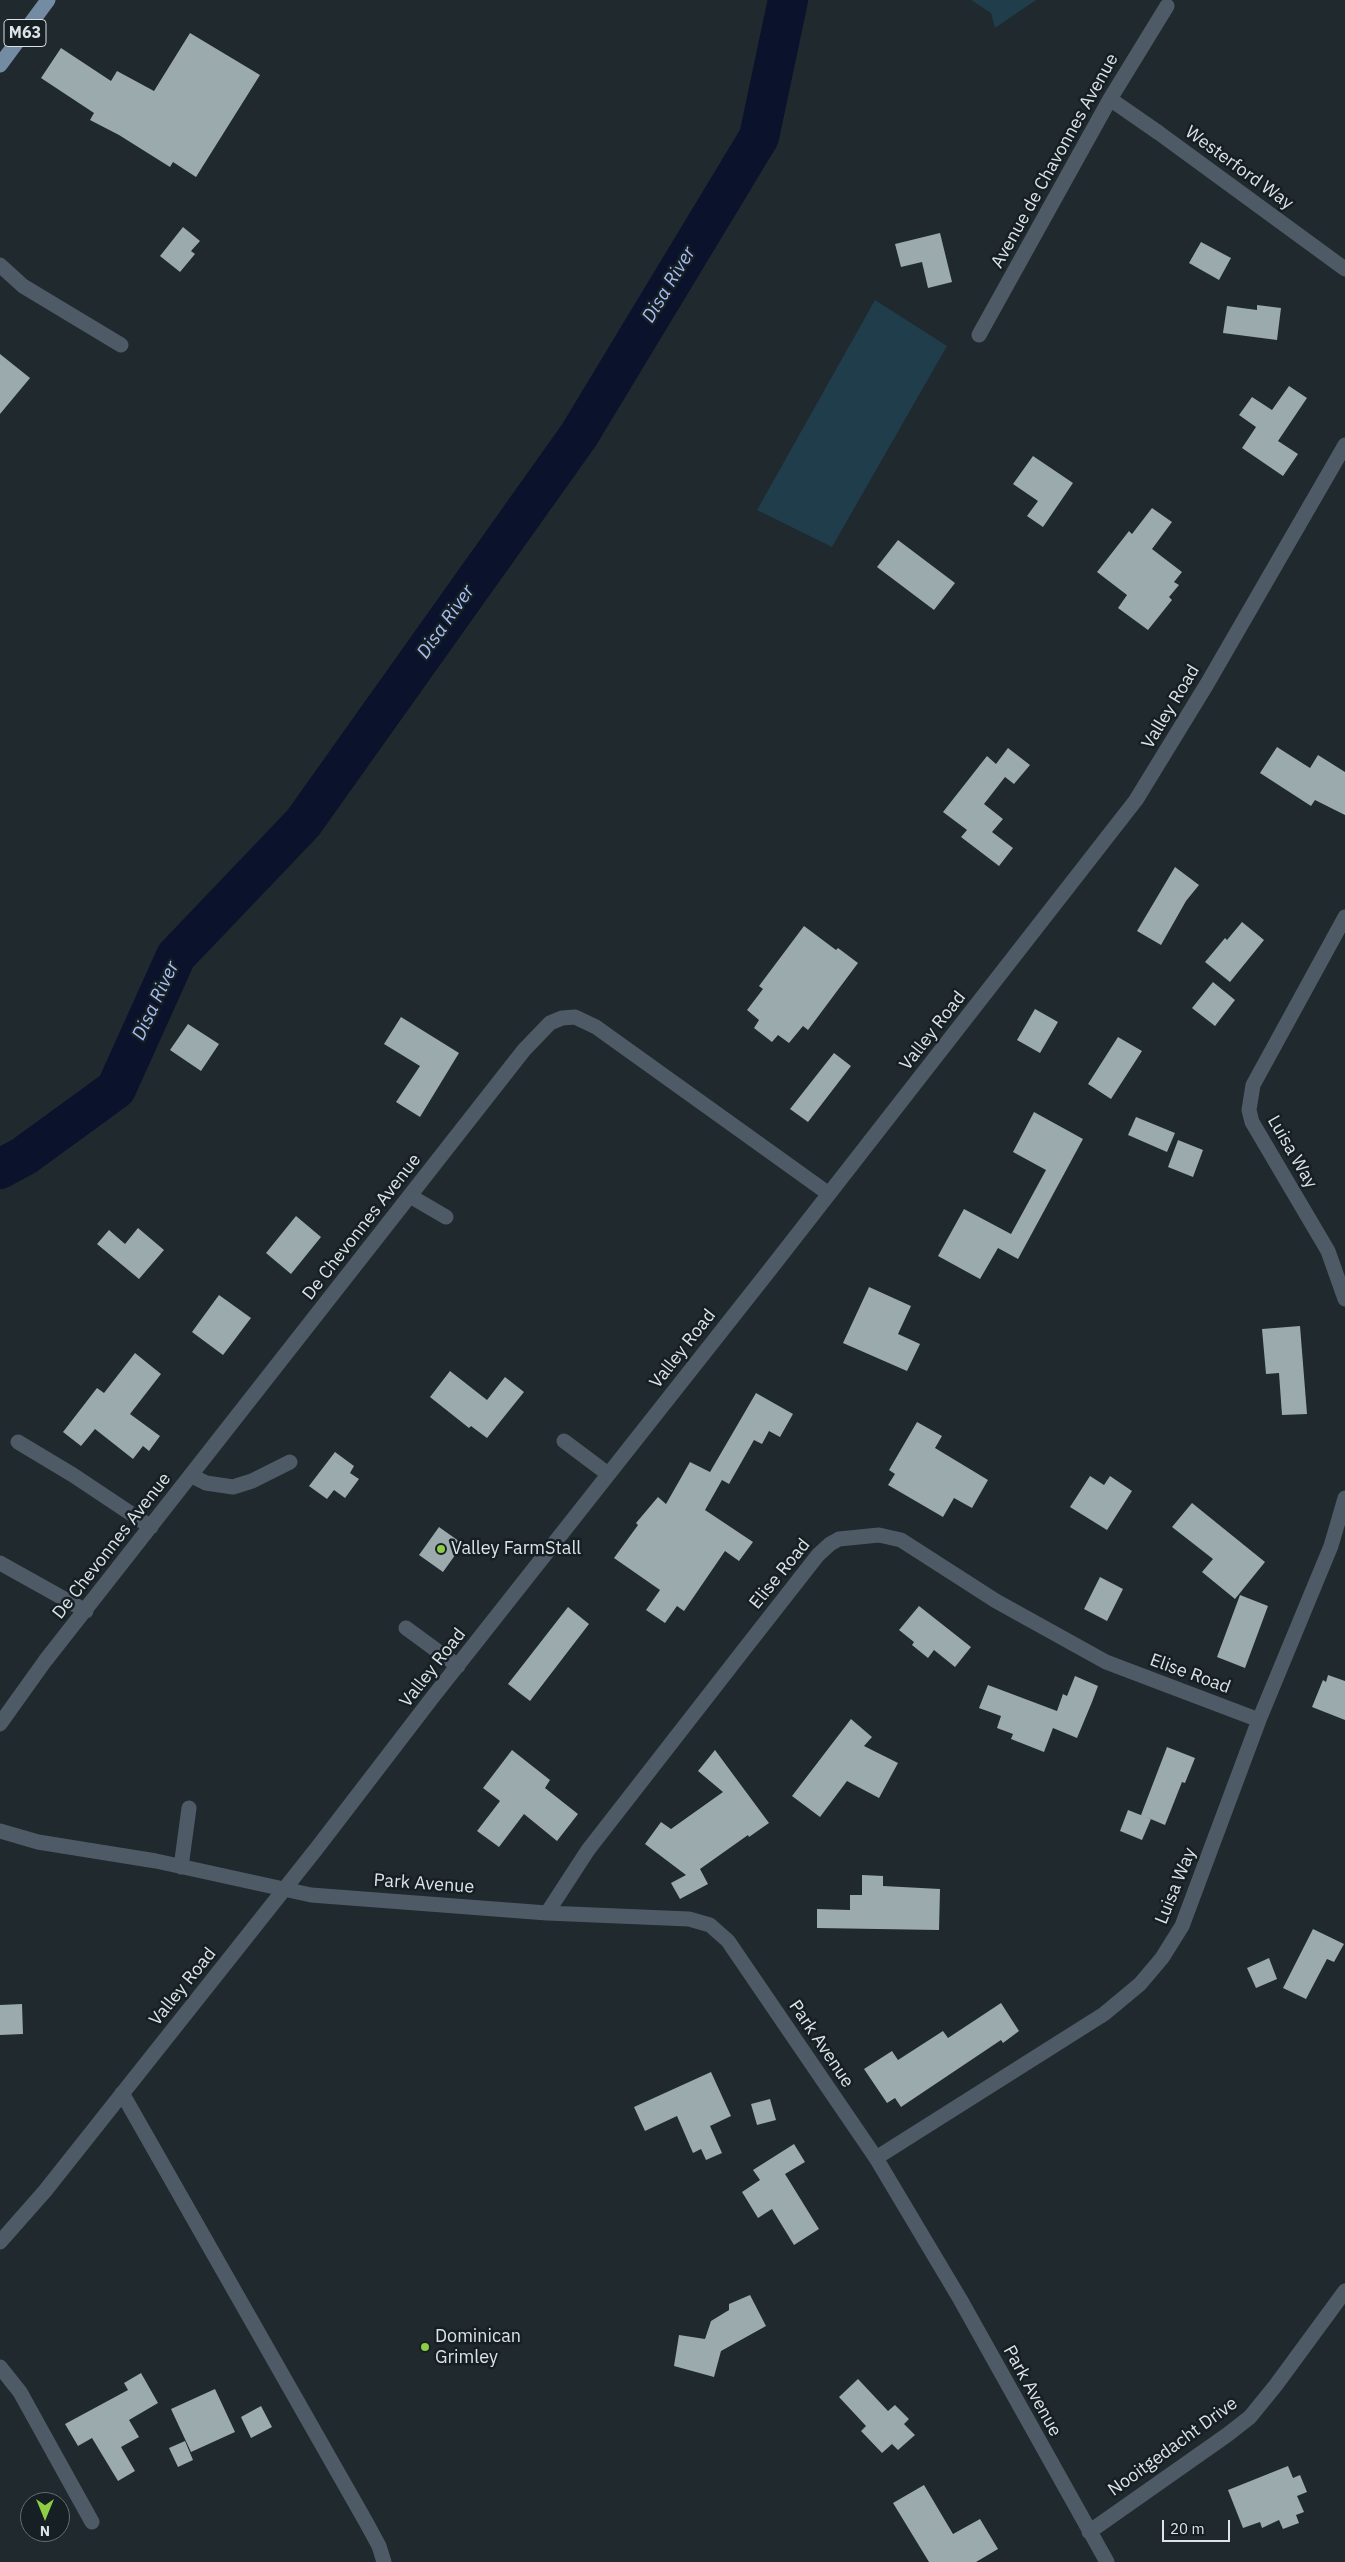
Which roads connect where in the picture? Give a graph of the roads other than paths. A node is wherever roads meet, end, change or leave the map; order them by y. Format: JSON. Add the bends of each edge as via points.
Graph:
{"nodes":[{"id":1,"x":48,"y":0,"type":"edge"},
{"id":2,"x":1166,"y":6,"type":"dead end"},
{"id":3,"x":0,"y":65,"type":"edge"},
{"id":4,"x":1110,"y":99,"type":"junction"},
{"id":5,"x":0,"y":264,"type":"edge"},
{"id":6,"x":1345,"y":269,"type":"edge"},
{"id":7,"x":979,"y":336,"type":"dead end"},
{"id":8,"x":121,"y":345,"type":"dead end"},
{"id":9,"x":1345,"y":445,"type":"edge"},
{"id":10,"x":1345,"y":918,"type":"edge"},
{"id":11,"x":830,"y":1194,"type":"junction"},
{"id":12,"x":410,"y":1196,"type":"junction"},
{"id":13,"x":446,"y":1217,"type":"dead end"},
{"id":14,"x":1345,"y":1299,"type":"edge"},
{"id":15,"x":564,"y":1441,"type":"dead end"},
{"id":16,"x":18,"y":1442,"type":"dead end"},
{"id":17,"x":290,"y":1462,"type":"dead end"},
{"id":18,"x":608,"y":1474,"type":"junction"},
{"id":19,"x":192,"y":1476,"type":"junction"},
{"id":20,"x":1345,"y":1498,"type":"edge"},
{"id":21,"x":151,"y":1527,"type":"junction"},
{"id":22,"x":0,"y":1564,"type":"edge"},
{"id":23,"x":86,"y":1610,"type":"junction"},
{"id":24,"x":406,"y":1628,"type":"dead end"},
{"id":25,"x":458,"y":1666,"type":"junction"},
{"id":26,"x":1259,"y":1720,"type":"junction"},
{"id":27,"x":0,"y":1724,"type":"edge"},
{"id":28,"x":189,"y":1808,"type":"dead end"},
{"id":29,"x":0,"y":1831,"type":"edge"},
{"id":30,"x":181,"y":1867,"type":"junction"},
{"id":31,"x":283,"y":1890,"type":"junction"},
{"id":32,"x":547,"y":1913,"type":"junction"},
{"id":33,"x":122,"y":2093,"type":"junction"},
{"id":34,"x":876,"y":2158,"type":"junction"},
{"id":35,"x":0,"y":2242,"type":"edge"},
{"id":36,"x":1345,"y":2291,"type":"edge"},
{"id":37,"x":0,"y":2367,"type":"edge"},
{"id":38,"x":92,"y":2522,"type":"dead end"},
{"id":39,"x":1089,"y":2532,"type":"junction"},
{"id":40,"x":384,"y":2562,"type":"edge"},
{"id":41,"x":1107,"y":2562,"type":"edge"}],
"edges":[{"from":1,"to":3,"type":"main road","number":"M63"},
{"from":2,"to":4,"type":"street","name":"Avenue de Chavonnes Avenue"},
{"from":4,"to":6,"type":"street","name":"Westerford Way"},
{"from":4,"to":7,"type":"street","name":"Avenue de Chavonnes Avenue"},
{"from":5,"to":8,"type":"street","via":[[23,286]]},
{"from":9,"to":11,"type":"street","name":"Valley Road","via":[[1208,684],[1136,800]]},
{"from":10,"to":14,"type":"street","name":"Luisa Way","via":[[1253,1085],[1249,1110],[1252,1122],[1328,1251]]},
{"from":11,"to":12,"type":"street","name":"De Chevonnes Avenue","via":[[583,1018],[568,1017],[550,1022],[533,1039]]},
{"from":11,"to":18,"type":"street","name":"Valley Road"},
{"from":12,"to":13,"type":"street"},
{"from":12,"to":19,"type":"street","name":"De Chevonnes Avenue"},
{"from":15,"to":18,"type":"street"},
{"from":16,"to":21,"type":"street"},
{"from":17,"to":19,"type":"street","via":[[233,1487]]},
{"from":18,"to":25,"type":"street","name":"Valley Road"},
{"from":19,"to":21,"type":"street","name":"De Chevonnes Avenue"},
{"from":20,"to":26,"type":"street","name":"Luisa Way","via":[[1331,1546]]},
{"from":21,"to":23,"type":"street","name":"De Chevonnes Avenue"},
{"from":22,"to":23,"type":"street"},
{"from":23,"to":27,"type":"street","name":"De Chevonnes Avenue"},
{"from":24,"to":25,"type":"street"},
{"from":25,"to":31,"type":"street","name":"Valley Road"},
{"from":26,"to":32,"type":"street","name":"Elise Road","via":[[1098,1658],[996,1602],[901,1540],[879,1536],[839,1539],[818,1555],[752,1639],[588,1850]]},
{"from":26,"to":34,"type":"street","name":"Luisa Way","via":[[1182,1926],[1162,1958],[1140,1984],[1104,2014]]},
{"from":28,"to":30,"type":"street"},
{"from":29,"to":30,"type":"street","via":[[38,1842],[77,1846]]},
{"from":30,"to":31,"type":"street"},
{"from":31,"to":32,"type":"street","name":"Park Avenue","via":[[311,1895]]},
{"from":31,"to":33,"type":"street","name":"Valley Road"},
{"from":32,"to":34,"type":"street","name":"Park Avenue","via":[[689,1919],[702,1921],[718,1930]]},
{"from":33,"to":35,"type":"street","name":"Valley Road","via":[[45,2191]]},
{"from":33,"to":40,"type":"street","via":[[366,2522]]},
{"from":34,"to":39,"type":"street","name":"Park Avenue","via":[[965,2308]]},
{"from":36,"to":39,"type":"street","name":"Nooitgedacht Drive","via":[[1250,2416]]},
{"from":37,"to":38,"type":"street","via":[[20,2392]]},
{"from":39,"to":41,"type":"street","name":"Park Avenue"}]}
